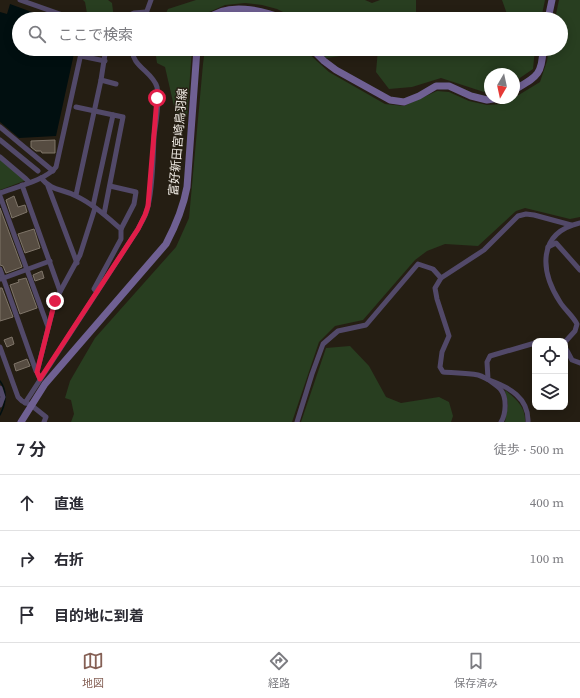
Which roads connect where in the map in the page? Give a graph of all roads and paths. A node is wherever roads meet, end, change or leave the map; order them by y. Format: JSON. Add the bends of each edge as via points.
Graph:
{"nodes":[{"id":1,"x":20,"y":0,"type":"edge"},
{"id":2,"x":151,"y":0,"type":"edge"},
{"id":3,"x":552,"y":0,"type":"edge"},
{"id":4,"x":54,"y":12,"type":"edge"},
{"id":5,"x":146,"y":12,"type":"edge"},
{"id":6,"x":221,"y":12,"type":"edge"},
{"id":7,"x":257,"y":12,"type":"edge"},
{"id":8,"x":549,"y":12,"type":"edge"},
{"id":9,"x":81,"y":56,"type":"joint"},
{"id":10,"x":106,"y":56,"type":"edge"},
{"id":11,"x":133,"y":56,"type":"edge"},
{"id":12,"x":196,"y":56,"type":"edge"},
{"id":13,"x":319,"y":56,"type":"edge"},
{"id":14,"x":543,"y":56,"type":"edge"},
{"id":15,"x":105,"y":61,"type":"junction"},
{"id":16,"x":101,"y":80,"type":"junction"},
{"id":17,"x":116,"y":84,"type":"dead end"},
{"id":18,"x":520,"y":87,"type":"edge"},
{"id":19,"x":484,"y":99,"type":"edge"},
{"id":20,"x":76,"y":107,"type":"dead end"},
{"id":21,"x":94,"y":111,"type":"junction"},
{"id":22,"x":113,"y":115,"type":"junction"},
{"id":23,"x":0,"y":127,"type":"edge"},
{"id":24,"x":0,"y":140,"type":"edge"},
{"id":25,"x":0,"y":157,"type":"edge"},
{"id":26,"x":38,"y":171,"type":"dead end"},
{"id":27,"x":53,"y":172,"type":"junction"},
{"id":28,"x":41,"y":178,"type":"junction"},
{"id":29,"x":29,"y":182,"type":"junction"},
{"id":30,"x":22,"y":185,"type":"junction"},
{"id":31,"x":48,"y":186,"type":"junction"},
{"id":32,"x":110,"y":186,"type":"junction"},
{"id":33,"x":0,"y":194,"type":"edge"},
{"id":34,"x":76,"y":196,"type":"junction"},
{"id":35,"x":94,"y":207,"type":"junction"},
{"id":36,"x":104,"y":214,"type":"junction"},
{"id":37,"x":580,"y":223,"type":"edge"},
{"id":38,"x":571,"y":225,"type":"junction"},
{"id":39,"x":121,"y":229,"type":"junction"},
{"id":40,"x":548,"y":247,"type":"junction"},
{"id":41,"x":50,"y":261,"type":"junction"},
{"id":42,"x":77,"y":263,"type":"junction"},
{"id":43,"x":0,"y":269,"type":"edge"},
{"id":44,"x":26,"y":270,"type":"junction"},
{"id":45,"x":580,"y":270,"type":"edge"},
{"id":46,"x":2,"y":278,"type":"edge"},
{"id":47,"x":441,"y":278,"type":"junction"},
{"id":48,"x":60,"y":291,"type":"junction"},
{"id":49,"x":97,"y":292,"type":"junction"},
{"id":50,"x":48,"y":327,"type":"junction"},
{"id":51,"x":568,"y":339,"type":"edge"},
{"id":52,"x":532,"y":344,"type":"edge"},
{"id":53,"x":0,"y":347,"type":"edge"},
{"id":54,"x":568,"y":353,"type":"edge"},
{"id":55,"x":580,"y":363,"type":"edge"},
{"id":56,"x":37,"y":372,"type":"junction"},
{"id":57,"x":40,"y":379,"type":"junction"},
{"id":58,"x":488,"y":379,"type":"junction"},
{"id":59,"x":0,"y":388,"type":"edge"},
{"id":60,"x":28,"y":404,"type":"junction"},
{"id":61,"x":0,"y":405,"type":"edge"},
{"id":62,"x":21,"y":422,"type":"edge"},
{"id":63,"x":44,"y":422,"type":"edge"},
{"id":64,"x":297,"y":422,"type":"edge"},
{"id":65,"x":501,"y":422,"type":"edge"},
{"id":66,"x":528,"y":422,"type":"edge"}],
"edges":[{"from":1,"to":4,"type":"street"},
{"from":2,"to":5,"type":"street"},
{"from":3,"to":8,"type":"main road"},
{"from":6,"to":7,"type":"main road","via":[[240,9]]},
{"from":9,"to":15,"type":"street"},
{"from":9,"to":27,"type":"street","via":[[59,156]]},
{"from":10,"to":15,"type":"street"},
{"from":11,"to":49,"type":"street","via":[[150,74],[156,86],[156,118],[148,206],[138,229]]},
{"from":12,"to":60,"type":"main road","name":"富好新田宮崎鳥羽線","via":[[187,187],[177,222],[166,244]]},
{"from":13,"to":19,"type":"main road","via":[[336,70],[390,100],[404,102],[436,86],[449,86]]},
{"from":14,"to":18,"type":"main road","via":[[538,74]]},
{"from":15,"to":16,"type":"street"},
{"from":16,"to":17,"type":"street"},
{"from":16,"to":21,"type":"street"},
{"from":20,"to":21,"type":"street"},
{"from":21,"to":22,"type":"street"},
{"from":21,"to":34,"type":"street"},
{"from":22,"to":32,"type":"street","via":[[123,117]]},
{"from":22,"to":35,"type":"street"},
{"from":23,"to":27,"type":"street"},
{"from":24,"to":26,"type":"street"},
{"from":25,"to":29,"type":"street"},
{"from":27,"to":28,"type":"street"},
{"from":28,"to":29,"type":"street"},
{"from":28,"to":31,"type":"street"},
{"from":29,"to":30,"type":"street"},
{"from":30,"to":33,"type":"street"},
{"from":30,"to":41,"type":"street"},
{"from":31,"to":34,"type":"street"},
{"from":31,"to":42,"type":"street"},
{"from":32,"to":36,"type":"street"},
{"from":32,"to":39,"type":"street","via":[[136,192],[134,204]]},
{"from":33,"to":44,"type":"street"},
{"from":34,"to":35,"type":"street"},
{"from":35,"to":36,"type":"street"},
{"from":35,"to":42,"type":"street"},
{"from":36,"to":39,"type":"street"},
{"from":37,"to":38,"type":"street"},
{"from":38,"to":40,"type":"street","via":[[553,237]]},
{"from":38,"to":47,"type":"street","via":[[534,215],[518,216],[484,250]]},
{"from":39,"to":49,"type":"street","via":[[121,239],[94,289]]},
{"from":40,"to":45,"type":"street","via":[[556,243]]},
{"from":40,"to":51,"type":"street","via":[[547,275],[560,302],[577,324]]},
{"from":41,"to":44,"type":"street"},
{"from":41,"to":48,"type":"street"},
{"from":42,"to":48,"type":"street"},
{"from":43,"to":46,"type":"street"},
{"from":44,"to":46,"type":"street"},
{"from":44,"to":50,"type":"street"},
{"from":46,"to":56,"type":"street"},
{"from":47,"to":58,"type":"street","via":[[435,288],[449,336],[442,352],[440,367],[443,372],[478,375]]},
{"from":47,"to":64,"type":"street","via":[[433,269],[418,264],[366,325],[338,331],[323,344]]},
{"from":48,"to":50,"type":"street"},
{"from":49,"to":57,"type":"street"},
{"from":50,"to":56,"type":"street"},
{"from":52,"to":58,"type":"street","via":[[490,356],[487,362]]},
{"from":53,"to":60,"type":"street","via":[[18,397]]},
{"from":54,"to":55,"type":"street","via":[[572,360]]},
{"from":56,"to":57,"type":"street"},
{"from":57,"to":60,"type":"street"},
{"from":58,"to":65,"type":"street","via":[[502,391],[505,404]]},
{"from":58,"to":66,"type":"street","via":[[510,388],[521,399],[528,414]]},
{"from":59,"to":61,"type":"street"},
{"from":60,"to":62,"type":"main road","name":"富好新田宮崎鳥羽線"},
{"from":60,"to":63,"type":"street","via":[[46,417]]}]}
